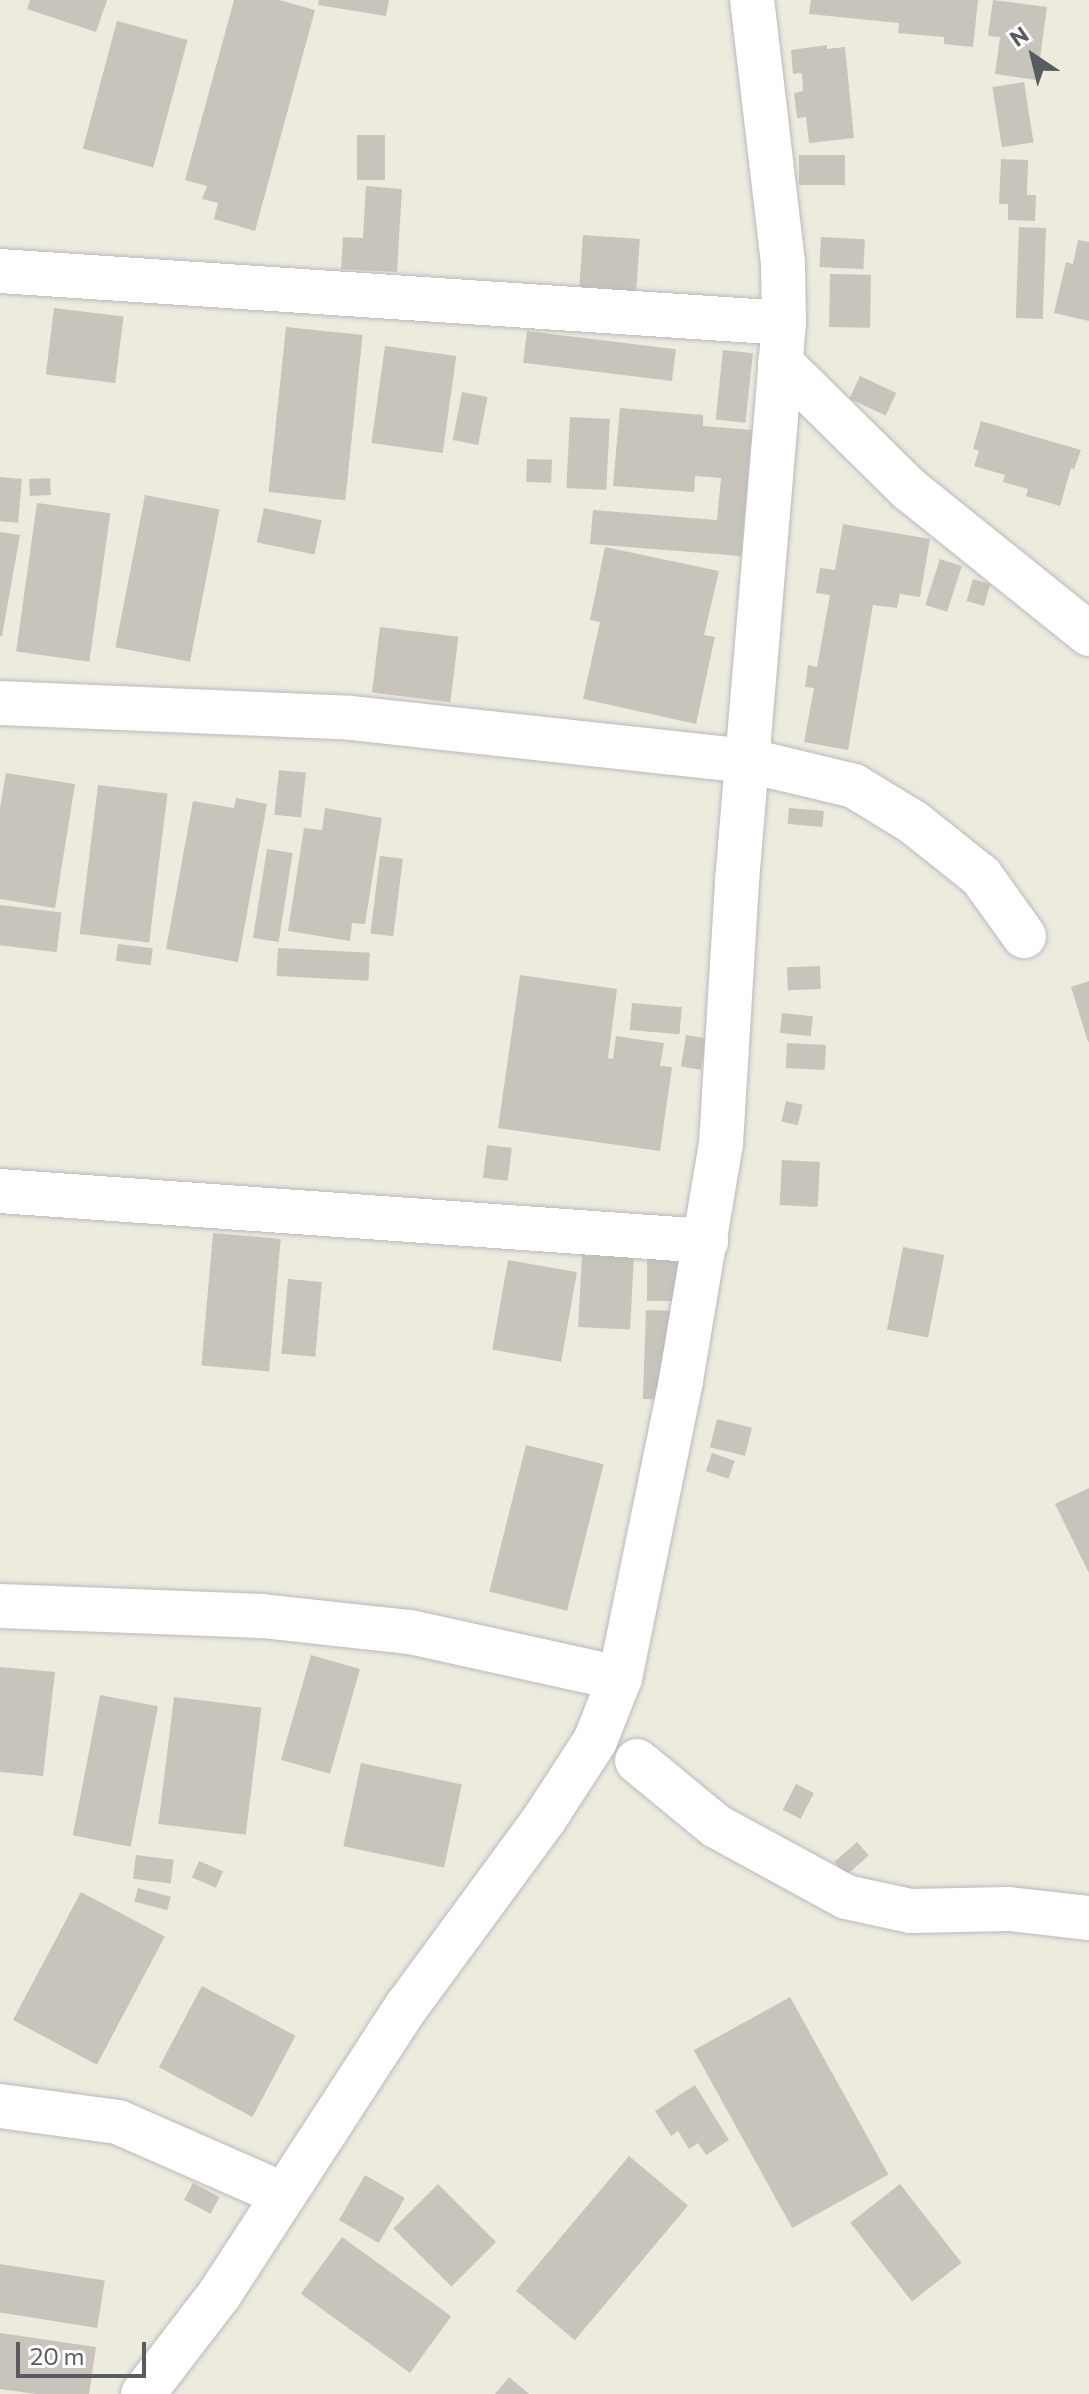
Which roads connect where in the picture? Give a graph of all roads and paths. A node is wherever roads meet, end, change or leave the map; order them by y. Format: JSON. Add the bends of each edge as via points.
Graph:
{"nodes":[{"id":1,"x":752,"y":0,"type":"edge"},
{"id":2,"x":0,"y":271,"type":"edge"},
{"id":3,"x":782,"y":343,"type":"junction"},
{"id":4,"x":1089,"y":634,"type":"edge"},
{"id":5,"x":0,"y":703,"type":"edge"},
{"id":6,"x":750,"y":761,"type":"junction"},
{"id":7,"x":1024,"y":936,"type":"dead end"},
{"id":8,"x":0,"y":1191,"type":"edge"},
{"id":9,"x":706,"y":1241,"type":"junction"},
{"id":10,"x":0,"y":1606,"type":"edge"},
{"id":11,"x":620,"y":1678,"type":"junction"},
{"id":12,"x":637,"y":1761,"type":"dead end"},
{"id":13,"x":1089,"y":1918,"type":"edge"},
{"id":14,"x":0,"y":2106,"type":"edge"},
{"id":15,"x":284,"y":2195,"type":"junction"},
{"id":16,"x":143,"y":2394,"type":"edge"}],
"edges":[{"from":1,"to":3,"type":"street","via":[[783,263]]},
{"from":2,"to":3,"type":"street"},
{"from":3,"to":4,"type":"street","via":[[910,490]]},
{"from":3,"to":6,"type":"street"},
{"from":5,"to":6,"type":"street","via":[[351,718]]},
{"from":6,"to":7,"type":"street","via":[[854,786],[913,822],[981,876]]},
{"from":6,"to":9,"type":"street","via":[[721,1144]]},
{"from":8,"to":9,"type":"street"},
{"from":9,"to":11,"type":"street"},
{"from":10,"to":11,"type":"street","via":[[262,1616],[410,1632]]},
{"from":11,"to":15,"type":"street","via":[[595,1741],[545,1818],[407,2006]]},
{"from":12,"to":13,"type":"street","via":[[716,1826],[846,1897],[911,1911],[1009,1909]]},
{"from":14,"to":15,"type":"street","via":[[118,2122]]},
{"from":15,"to":16,"type":"street","via":[[219,2295]]}]}
